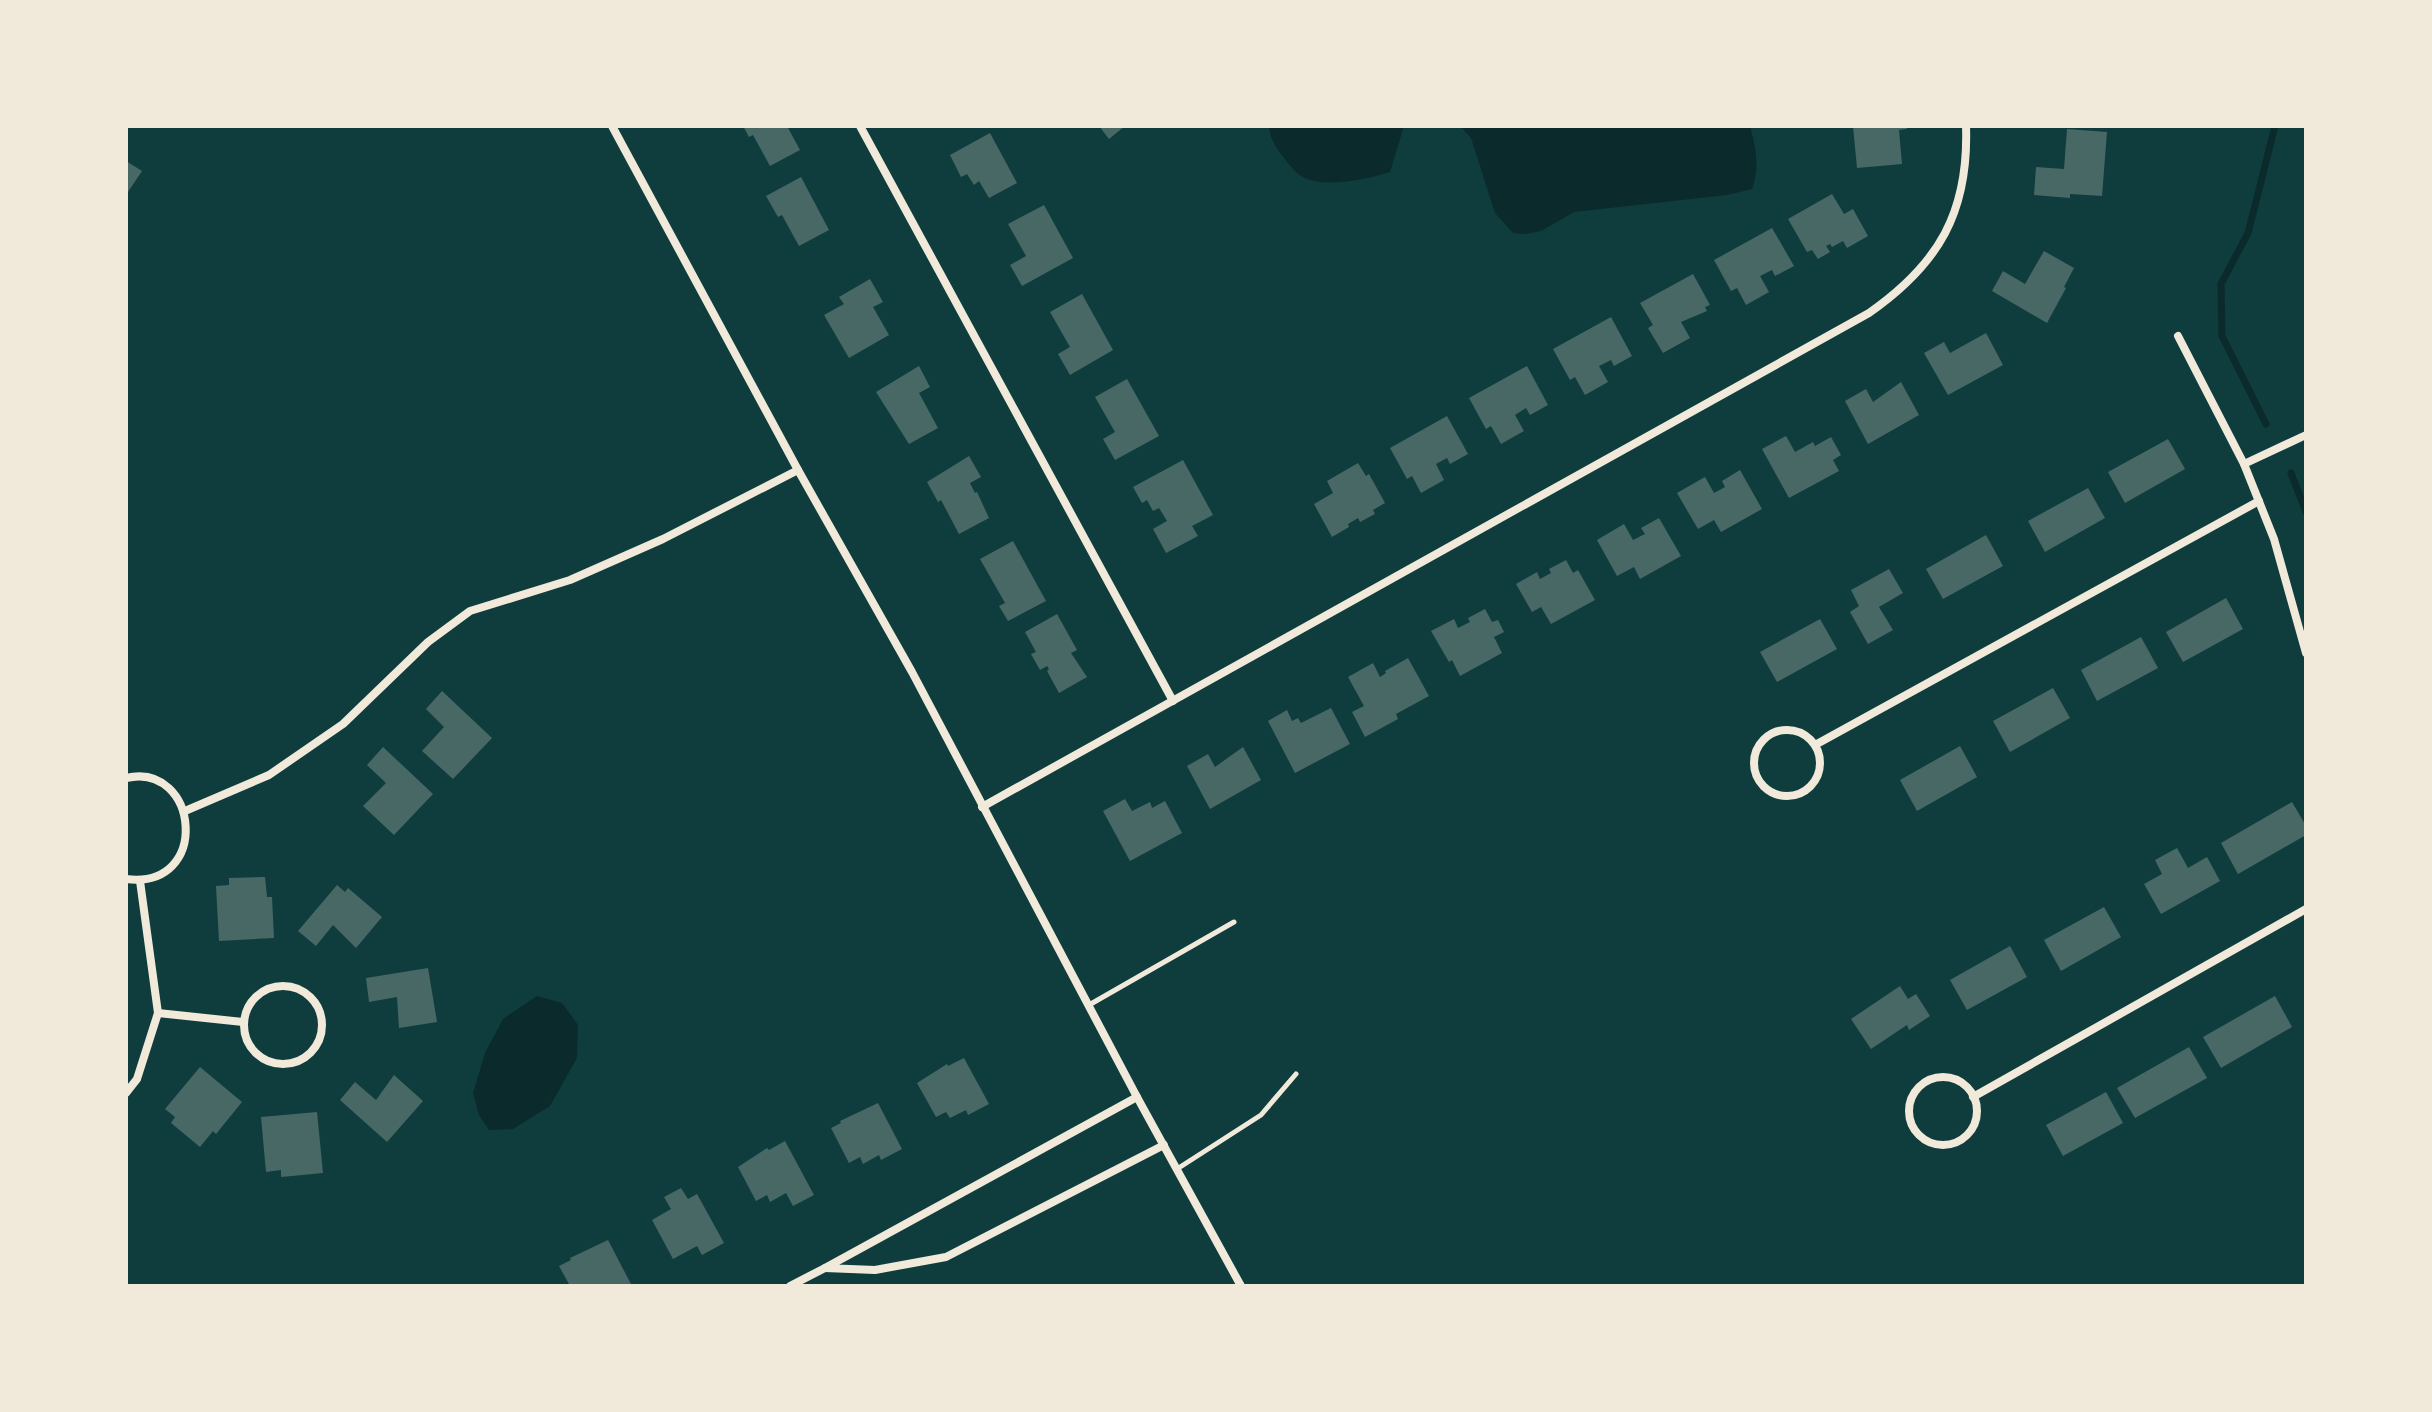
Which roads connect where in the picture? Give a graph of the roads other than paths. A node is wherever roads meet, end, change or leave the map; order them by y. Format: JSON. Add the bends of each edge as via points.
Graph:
{"nodes":[{"id":1,"x":612,"y":126,"type":"edge"},
{"id":2,"x":875,"y":126,"type":"edge"},
{"id":3,"x":1966,"y":126,"type":"edge"},
{"id":4,"x":862,"y":129,"type":"edge"},
{"id":5,"x":2178,"y":336,"type":"dead end"},
{"id":6,"x":2306,"y":435,"type":"edge"},
{"id":7,"x":2244,"y":464,"type":"junction"},
{"id":8,"x":798,"y":470,"type":"junction"},
{"id":9,"x":2259,"y":501,"type":"junction"},
{"id":10,"x":2306,"y":653,"type":"edge"},
{"id":11,"x":1173,"y":701,"type":"junction"},
{"id":12,"x":1815,"y":745,"type":"junction"},
{"id":13,"x":126,"y":778,"type":"edge"},
{"id":14,"x":982,"y":807,"type":"junction"},
{"id":15,"x":185,"y":811,"type":"junction"},
{"id":16,"x":126,"y":879,"type":"edge"},
{"id":17,"x":140,"y":881,"type":"junction"},
{"id":18,"x":2306,"y":909,"type":"edge"},
{"id":19,"x":1234,"y":922,"type":"dead end"},
{"id":20,"x":1088,"y":1006,"type":"junction"},
{"id":21,"x":158,"y":1013,"type":"junction"},
{"id":22,"x":243,"y":1022,"type":"junction"},
{"id":23,"x":1296,"y":1074,"type":"dead end"},
{"id":24,"x":126,"y":1093,"type":"edge"},
{"id":25,"x":1137,"y":1097,"type":"junction"},
{"id":26,"x":1973,"y":1097,"type":"junction"},
{"id":27,"x":1164,"y":1145,"type":"junction"},
{"id":28,"x":1177,"y":1169,"type":"junction"},
{"id":29,"x":825,"y":1268,"type":"junction"},
{"id":30,"x":790,"y":1286,"type":"edge"},
{"id":31,"x":1241,"y":1286,"type":"edge"}],
"edges":[{"from":1,"to":8,"type":"street"},
{"from":2,"to":4,"type":"street"},
{"from":3,"to":11,"type":"street","via":[[1964,182],[1953,217],[1936,250],[1897,294]]},
{"from":4,"to":11,"type":"street"},
{"from":5,"to":7,"type":"street"},
{"from":6,"to":7,"type":"street"},
{"from":7,"to":9,"type":"street"},
{"from":8,"to":14,"type":"street"},
{"from":8,"to":15,"type":"street","via":[[570,580],[470,611],[428,642],[343,724],[269,775]]},
{"from":9,"to":10,"type":"street"},
{"from":9,"to":12,"type":"street"},
{"from":11,"to":14,"type":"street"},
{"from":12,"to":12,"type":"street","via":[[1788,730],[1768,736],[1755,754],[1763,785],[1782,796],[1804,792],[1821,766]]},
{"from":13,"to":15,"type":"street","via":[[156,781],[174,793]]},
{"from":14,"to":20,"type":"street"},
{"from":15,"to":17,"type":"street","via":[[188,830],[174,865]]},
{"from":16,"to":17,"type":"street"},
{"from":17,"to":21,"type":"street"},
{"from":18,"to":26,"type":"street"},
{"from":19,"to":20,"type":"lane"},
{"from":20,"to":25,"type":"street"},
{"from":21,"to":22,"type":"street"},
{"from":21,"to":24,"type":"street","via":[[137,1079]]},
{"from":22,"to":22,"type":"street","via":[[253,1052],[280,1065],[309,1056],[323,1029],[313,1000],[286,986],[257,995]]},
{"from":23,"to":28,"type":"lane","via":[[1261,1115]]},
{"from":25,"to":27,"type":"street"},
{"from":25,"to":29,"type":"street"},
{"from":26,"to":26,"type":"street","via":[[1958,1081],[1936,1078],[1917,1089],[1910,1121],[1933,1144],[1955,1143],[1976,1118]]},
{"from":27,"to":28,"type":"street"},
{"from":27,"to":29,"type":"street","via":[[946,1257],[875,1270]]},
{"from":28,"to":31,"type":"street"},
{"from":29,"to":30,"type":"street"}]}
